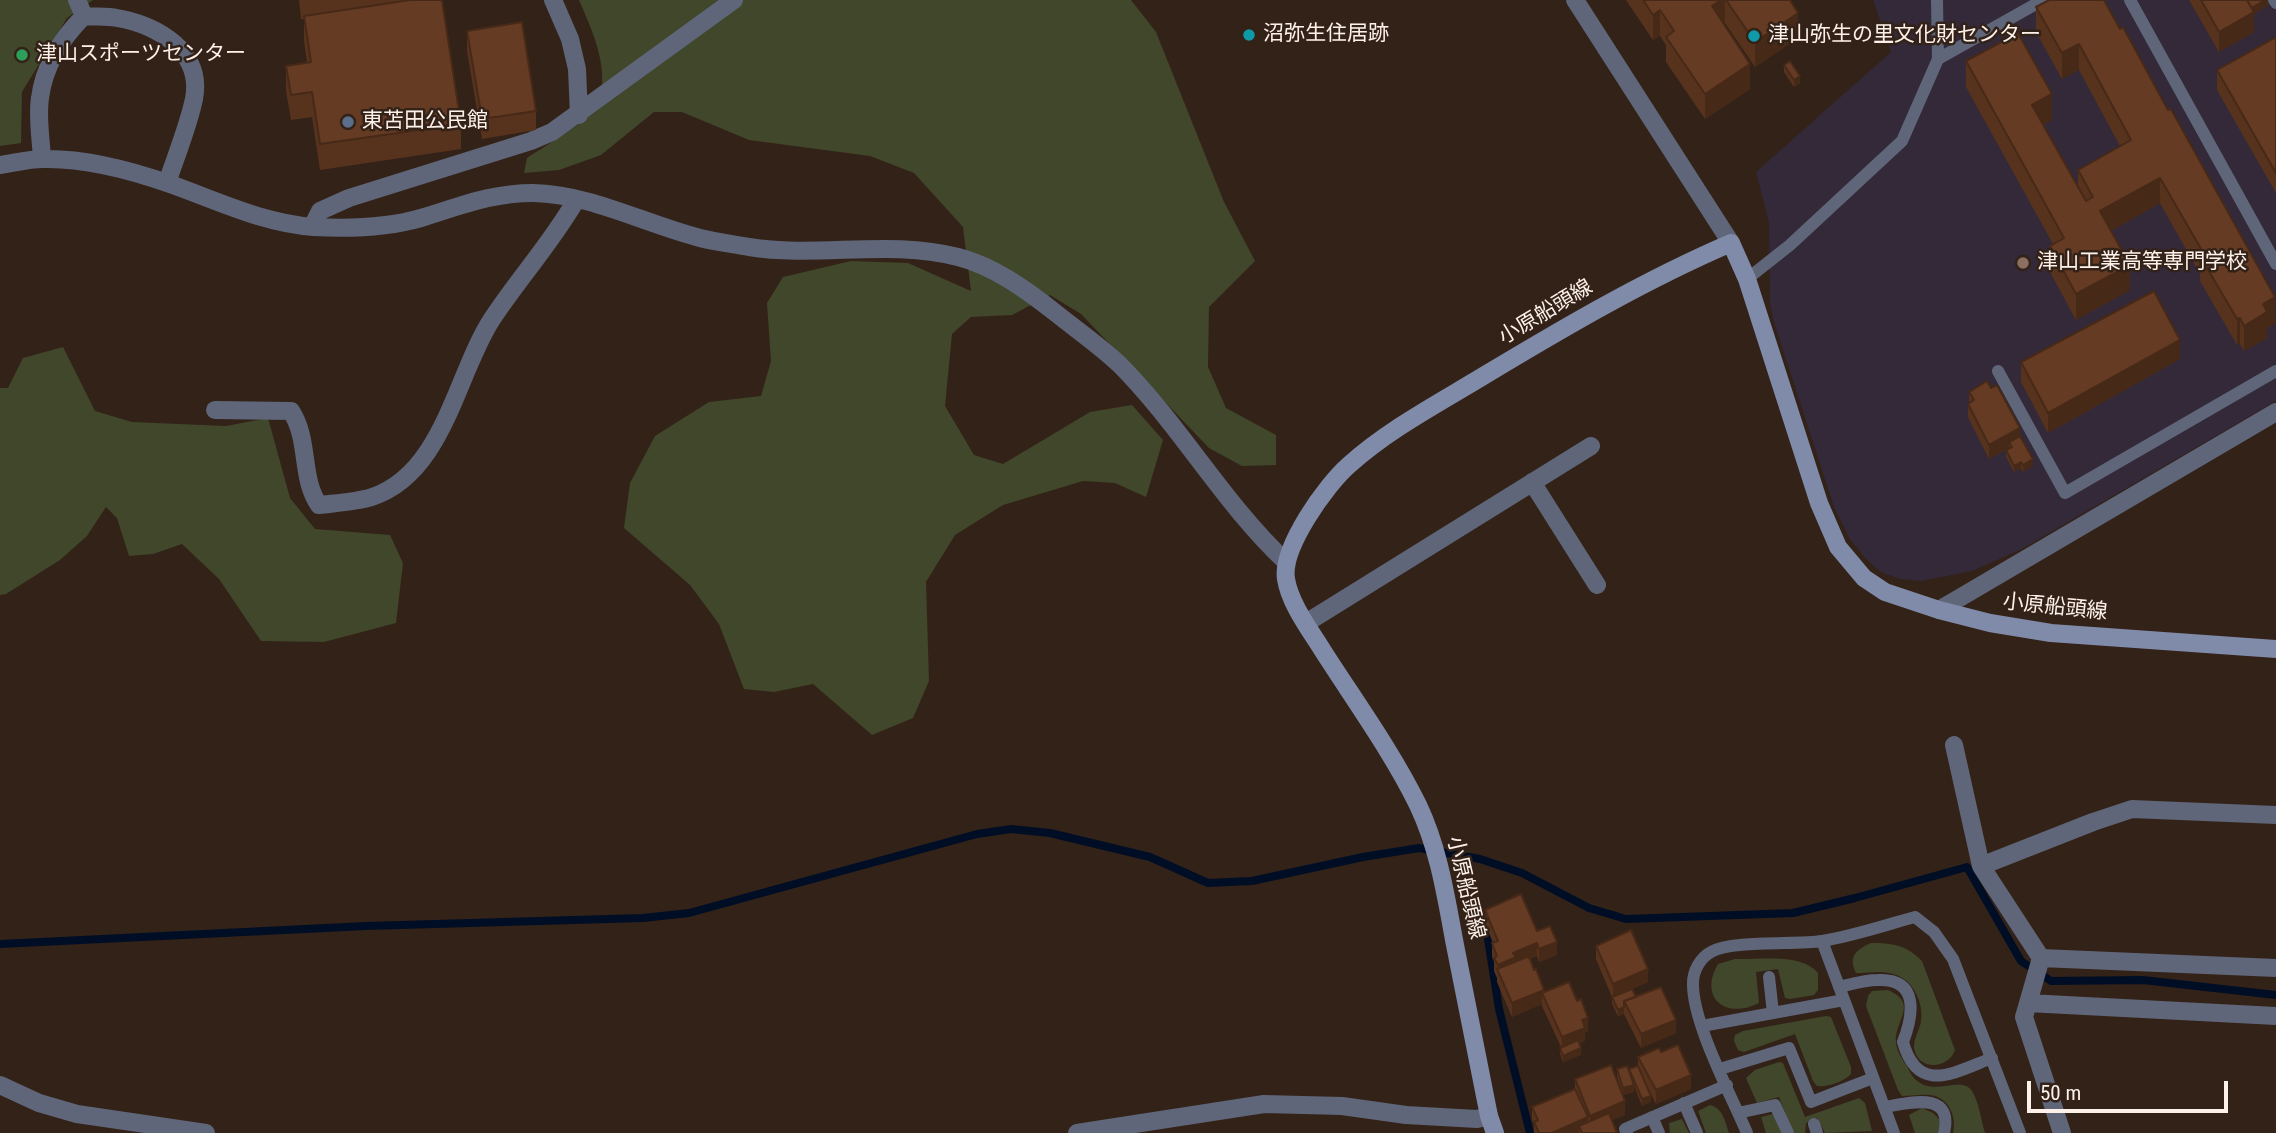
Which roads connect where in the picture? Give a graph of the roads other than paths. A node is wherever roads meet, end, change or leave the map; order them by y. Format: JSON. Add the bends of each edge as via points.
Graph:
{"nodes":[{"id":1,"x":553,"y":0,"type":"edge"},
{"id":2,"x":734,"y":0,"type":"edge"},
{"id":3,"x":1575,"y":0,"type":"edge"},
{"id":4,"x":1937,"y":0,"type":"edge"},
{"id":5,"x":2043,"y":0,"type":"edge"},
{"id":6,"x":2130,"y":0,"type":"edge"},
{"id":7,"x":80,"y":8,"type":"edge"},
{"id":8,"x":1938,"y":59,"type":"junction"},
{"id":9,"x":579,"y":115,"type":"junction"},
{"id":10,"x":41,"y":159,"type":"junction"},
{"id":11,"x":0,"y":165,"type":"edge"},
{"id":12,"x":167,"y":183,"type":"junction"},
{"id":13,"x":576,"y":200,"type":"junction"},
{"id":14,"x":312,"y":227,"type":"junction"},
{"id":15,"x":1731,"y":243,"type":"junction"},
{"id":16,"x":2276,"y":264,"type":"edge"},
{"id":17,"x":1747,"y":279,"type":"junction"},
{"id":18,"x":1998,"y":371,"type":"dead end"},
{"id":19,"x":2276,"y":371,"type":"edge"},
{"id":20,"x":215,"y":410,"type":"dead end"},
{"id":21,"x":2276,"y":412,"type":"edge"},
{"id":22,"x":1591,"y":446,"type":"dead end"},
{"id":23,"x":1532,"y":482,"type":"junction"},
{"id":24,"x":1286,"y":562,"type":"junction"},
{"id":25,"x":1597,"y":585,"type":"dead end"},
{"id":26,"x":1939,"y":610,"type":"junction"},
{"id":27,"x":1306,"y":623,"type":"junction"},
{"id":28,"x":2276,"y":649,"type":"edge"},
{"id":29,"x":1954,"y":746,"type":"dead end"},
{"id":30,"x":2276,"y":815,"type":"edge"},
{"id":31,"x":1981,"y":866,"type":"junction"},
{"id":32,"x":1822,"y":941,"type":"junction"},
{"id":33,"x":2041,"y":958,"type":"junction"},
{"id":34,"x":2276,"y":968,"type":"edge"},
{"id":35,"x":1769,"y":977,"type":"dead end"},
{"id":36,"x":1839,"y":986,"type":"junction"},
{"id":37,"x":1844,"y":1000,"type":"junction"},
{"id":38,"x":2028,"y":1003,"type":"junction"},
{"id":39,"x":1773,"y":1013,"type":"junction"},
{"id":40,"x":2276,"y":1016,"type":"edge"},
{"id":41,"x":1702,"y":1026,"type":"junction"},
{"id":42,"x":1992,"y":1058,"type":"junction"},
{"id":43,"x":1720,"y":1069,"type":"junction"},
{"id":44,"x":1873,"y":1078,"type":"junction"},
{"id":45,"x":0,"y":1085,"type":"edge"},
{"id":46,"x":1727,"y":1085,"type":"junction"},
{"id":47,"x":1684,"y":1103,"type":"junction"},
{"id":48,"x":1884,"y":1107,"type":"junction"},
{"id":49,"x":1738,"y":1113,"type":"junction"},
{"id":50,"x":1652,"y":1117,"type":"junction"},
{"id":51,"x":1492,"y":1125,"type":"edge"},
{"id":52,"x":206,"y":1133,"type":"edge"},
{"id":53,"x":1077,"y":1133,"type":"edge"},
{"id":54,"x":1627,"y":1133,"type":"edge"},
{"id":55,"x":1658,"y":1133,"type":"edge"},
{"id":56,"x":1697,"y":1133,"type":"edge"},
{"id":57,"x":1747,"y":1133,"type":"edge"},
{"id":58,"x":1788,"y":1133,"type":"edge"},
{"id":59,"x":1894,"y":1133,"type":"edge"},
{"id":60,"x":1944,"y":1133,"type":"edge"},
{"id":61,"x":2021,"y":1133,"type":"edge"},
{"id":62,"x":2062,"y":1133,"type":"edge"}],
"edges":[{"from":1,"to":9,"type":"street","via":[[577,69]]},
{"from":2,"to":9,"type":"street"},
{"from":3,"to":15,"type":"street"},
{"from":4,"to":8,"type":"lane"},
{"from":5,"to":8,"type":"lane"},
{"from":6,"to":16,"type":"lane"},
{"from":7,"to":10,"type":"street","via":[[48,69],[40,99]]},
{"from":7,"to":12,"type":"street","via":[[162,33],[180,47],[192,71],[194,97]]},
{"from":8,"to":17,"type":"lane","via":[[1902,141]]},
{"from":9,"to":14,"type":"street","via":[[531,141],[349,198],[320,211]]},
{"from":10,"to":11,"type":"street"},
{"from":10,"to":12,"type":"street","via":[[85,162]]},
{"from":12,"to":14,"type":"street","via":[[250,215]]},
{"from":13,"to":14,"type":"street","via":[[508,193],[385,226]]},
{"from":13,"to":20,"type":"street","via":[[491,321],[433,445],[395,486],[372,497],[319,505],[311,494],[299,424],[291,411]]},
{"from":13,"to":24,"type":"street","via":[[700,239],[769,250],[910,249],[958,257],[993,271],[1040,300],[1118,363],[1248,524]]},
{"from":15,"to":17,"type":"main road","name":"小原船頭線"},
{"from":15,"to":24,"type":"main road","name":"小原船頭線","via":[[1625,293],[1392,433],[1326,489]]},
{"from":17,"to":26,"type":"main road","name":"小原船頭線","via":[[1819,503],[1838,547],[1864,578],[1885,592]]},
{"from":18,"to":19,"type":"lane","via":[[2065,493]]},
{"from":21,"to":26,"type":"street"},
{"from":22,"to":23,"type":"street"},
{"from":23,"to":25,"type":"street"},
{"from":23,"to":27,"type":"street"},
{"from":24,"to":27,"type":"main road","name":"小原船頭線","via":[[1290,594]]},
{"from":26,"to":28,"type":"main road","name":"小原船頭線","via":[[2051,633]]},
{"from":27,"to":51,"type":"main road","name":"小原船頭線","via":[[1397,769],[1429,831]]},
{"from":29,"to":31,"type":"street"},
{"from":30,"to":31,"type":"street","via":[[2132,809]]},
{"from":31,"to":33,"type":"street"},
{"from":32,"to":36,"type":"lane"},
{"from":32,"to":41,"type":"lane","via":[[1711,952],[1698,963],[1693,980]]},
{"from":32,"to":42,"type":"lane","via":[[1915,918],[1934,932],[1953,959]]},
{"from":33,"to":34,"type":"street"},
{"from":33,"to":38,"type":"street"},
{"from":35,"to":39,"type":"lane"},
{"from":36,"to":37,"type":"lane"},
{"from":36,"to":42,"type":"lane","via":[[1879,980],[1902,986],[1912,1007],[1903,1042],[1921,1073],[1944,1076]]},
{"from":37,"to":39,"type":"lane"},
{"from":37,"to":44,"type":"lane"},
{"from":38,"to":40,"type":"street"},
{"from":38,"to":62,"type":"street","via":[[2024,1017]]},
{"from":39,"to":41,"type":"lane"},
{"from":41,"to":43,"type":"lane"},
{"from":42,"to":61,"type":"lane"},
{"from":43,"to":44,"type":"lane","via":[[1789,1048],[1811,1102]]},
{"from":43,"to":46,"type":"lane"},
{"from":44,"to":48,"type":"lane"},
{"from":45,"to":52,"type":"street","via":[[77,1114]]},
{"from":46,"to":47,"type":"lane"},
{"from":46,"to":49,"type":"lane"},
{"from":47,"to":50,"type":"lane"},
{"from":47,"to":56,"type":"lane"},
{"from":48,"to":59,"type":"lane"},
{"from":48,"to":60,"type":"lane","via":[[1932,1102],[1944,1113]]},
{"from":49,"to":57,"type":"lane"},
{"from":49,"to":58,"type":"lane","via":[[1775,1105]]},
{"from":50,"to":54,"type":"lane","via":[[1625,1129]]},
{"from":50,"to":55,"type":"lane"},
{"from":51,"to":53,"type":"street","via":[[1477,1119],[1342,1106],[1264,1104]]}]}
